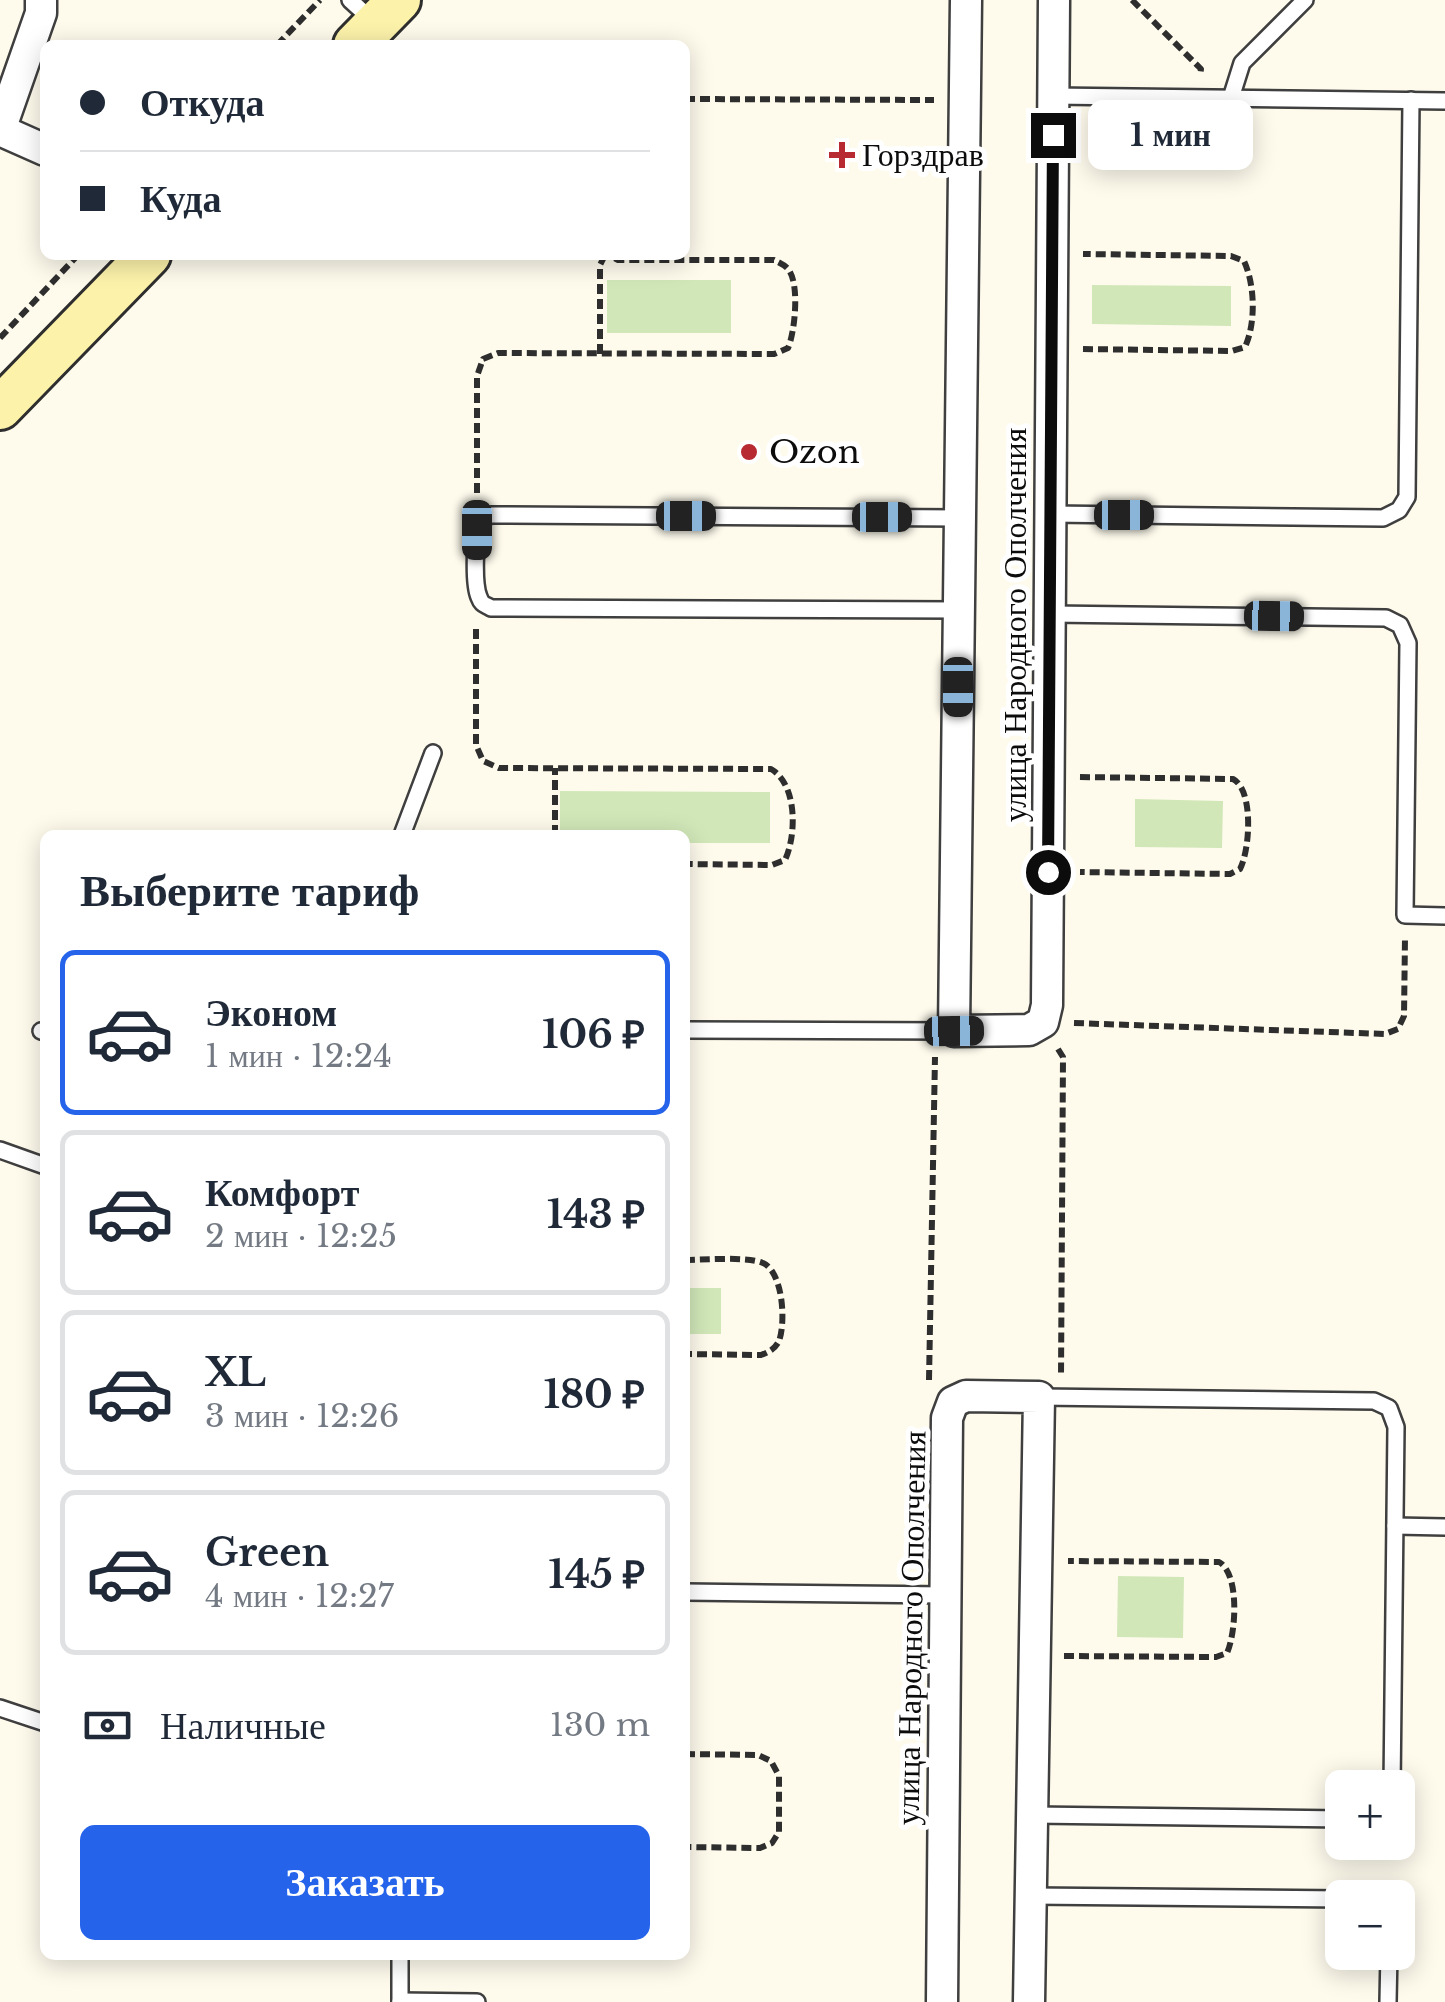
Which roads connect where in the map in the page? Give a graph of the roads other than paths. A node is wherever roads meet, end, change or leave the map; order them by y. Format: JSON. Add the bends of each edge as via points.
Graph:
{"nodes":[{"id":1,"x":41,"y":0,"type":"edge"},
{"id":2,"x":966,"y":0,"type":"edge"},
{"id":3,"x":1054,"y":0,"type":"edge"},
{"id":4,"x":1305,"y":0,"type":"edge"},
{"id":5,"x":1053,"y":96,"type":"junction"},
{"id":6,"x":1231,"y":98,"type":"junction"},
{"id":7,"x":1412,"y":100,"type":"junction"},
{"id":8,"x":1445,"y":101,"type":"edge"},
{"id":9,"x":0,"y":130,"type":"edge"},
{"id":10,"x":40,"y":148,"type":"edge"},
{"id":11,"x":144,"y":260,"type":"edge"},
{"id":12,"x":0,"y":408,"type":"edge"},
{"id":13,"x":1050,"y":514,"type":"junction"},
{"id":14,"x":960,"y":518,"type":"junction"},
{"id":15,"x":959,"y":610,"type":"junction"},
{"id":16,"x":1050,"y":614,"type":"junction"},
{"id":17,"x":433,"y":753,"type":"dead end"},
{"id":18,"x":404,"y":830,"type":"edge"},
{"id":19,"x":1445,"y":916,"type":"edge"},
{"id":20,"x":690,"y":1030,"type":"edge"},
{"id":21,"x":945,"y":1031,"type":"junction"},
{"id":22,"x":0,"y":1150,"type":"edge"},
{"id":23,"x":40,"y":1164,"type":"edge"},
{"id":24,"x":1050,"y":1397,"type":"junction"},
{"id":25,"x":1395,"y":1526,"type":"junction"},
{"id":26,"x":1445,"y":1527,"type":"edge"},
{"id":27,"x":690,"y":1592,"type":"edge"},
{"id":28,"x":946,"y":1595,"type":"junction"},
{"id":29,"x":0,"y":1708,"type":"edge"},
{"id":30,"x":40,"y":1720,"type":"edge"},
{"id":31,"x":1392,"y":1770,"type":"edge"},
{"id":32,"x":1032,"y":1815,"type":"junction"},
{"id":33,"x":1325,"y":1819,"type":"edge"},
{"id":34,"x":1031,"y":1896,"type":"junction"},
{"id":35,"x":1325,"y":1899,"type":"edge"},
{"id":36,"x":400,"y":1960,"type":"edge"},
{"id":37,"x":1388,"y":1970,"type":"edge"},
{"id":38,"x":400,"y":2001,"type":"edge"},
{"id":39,"x":477,"y":2002,"type":"edge"},
{"id":40,"x":942,"y":2002,"type":"edge"},
{"id":41,"x":1029,"y":2002,"type":"edge"},
{"id":42,"x":1388,"y":2002,"type":"edge"}],
"edges":[{"from":1,"to":9,"type":"street"},
{"from":2,"to":14,"type":"street","name":"улица Народного Ополчения"},
{"from":3,"to":5,"type":"street","name":"улица Народного Ополчения"},
{"from":4,"to":6,"type":"lane","via":[[1242,63]]},
{"from":5,"to":6,"type":"lane"},
{"from":5,"to":13,"type":"street","name":"улица Народного Ополчения"},
{"from":6,"to":7,"type":"lane"},
{"from":7,"to":8,"type":"lane"},
{"from":7,"to":13,"type":"lane","via":[[1407,497],[1399,510],[1384,518]]},
{"from":9,"to":10,"type":"street"},
{"from":11,"to":12,"type":"main road"},
{"from":13,"to":16,"type":"street","name":"улица Народного Ополчения"},
{"from":14,"to":15,"type":"street","name":"улица Народного Ополчения"},
{"from":14,"to":15,"type":"lane","via":[[491,515],[477,530],[477,593],[491,608]]},
{"from":15,"to":21,"type":"street","name":"улица Народного Ополчения"},
{"from":16,"to":19,"type":"lane","via":[[1386,618],[1400,625],[1408,643],[1405,915]]},
{"from":16,"to":21,"type":"street","name":"улица Народного Ополчения","via":[[1043,1022],[1029,1030]]},
{"from":17,"to":18,"type":"lane"},
{"from":20,"to":21,"type":"lane"},
{"from":22,"to":23,"type":"lane"},
{"from":24,"to":25,"type":"lane","via":[[1374,1402],[1389,1408],[1396,1427]]},
{"from":24,"to":28,"type":"street","name":"улица Народного Ополчения","via":[[966,1396],[953,1402],[947,1418]]},
{"from":24,"to":32,"type":"street","via":[[1036,1560]]},
{"from":25,"to":26,"type":"lane"},
{"from":25,"to":31,"type":"lane"},
{"from":27,"to":28,"type":"lane"},
{"from":28,"to":40,"type":"street","name":"улица Народного Ополчения"},
{"from":29,"to":30,"type":"lane"},
{"from":32,"to":33,"type":"lane"},
{"from":32,"to":34,"type":"street"},
{"from":34,"to":35,"type":"lane"},
{"from":34,"to":41,"type":"street"},
{"from":36,"to":38,"type":"lane"},
{"from":37,"to":42,"type":"lane"},
{"from":38,"to":39,"type":"lane"}]}
